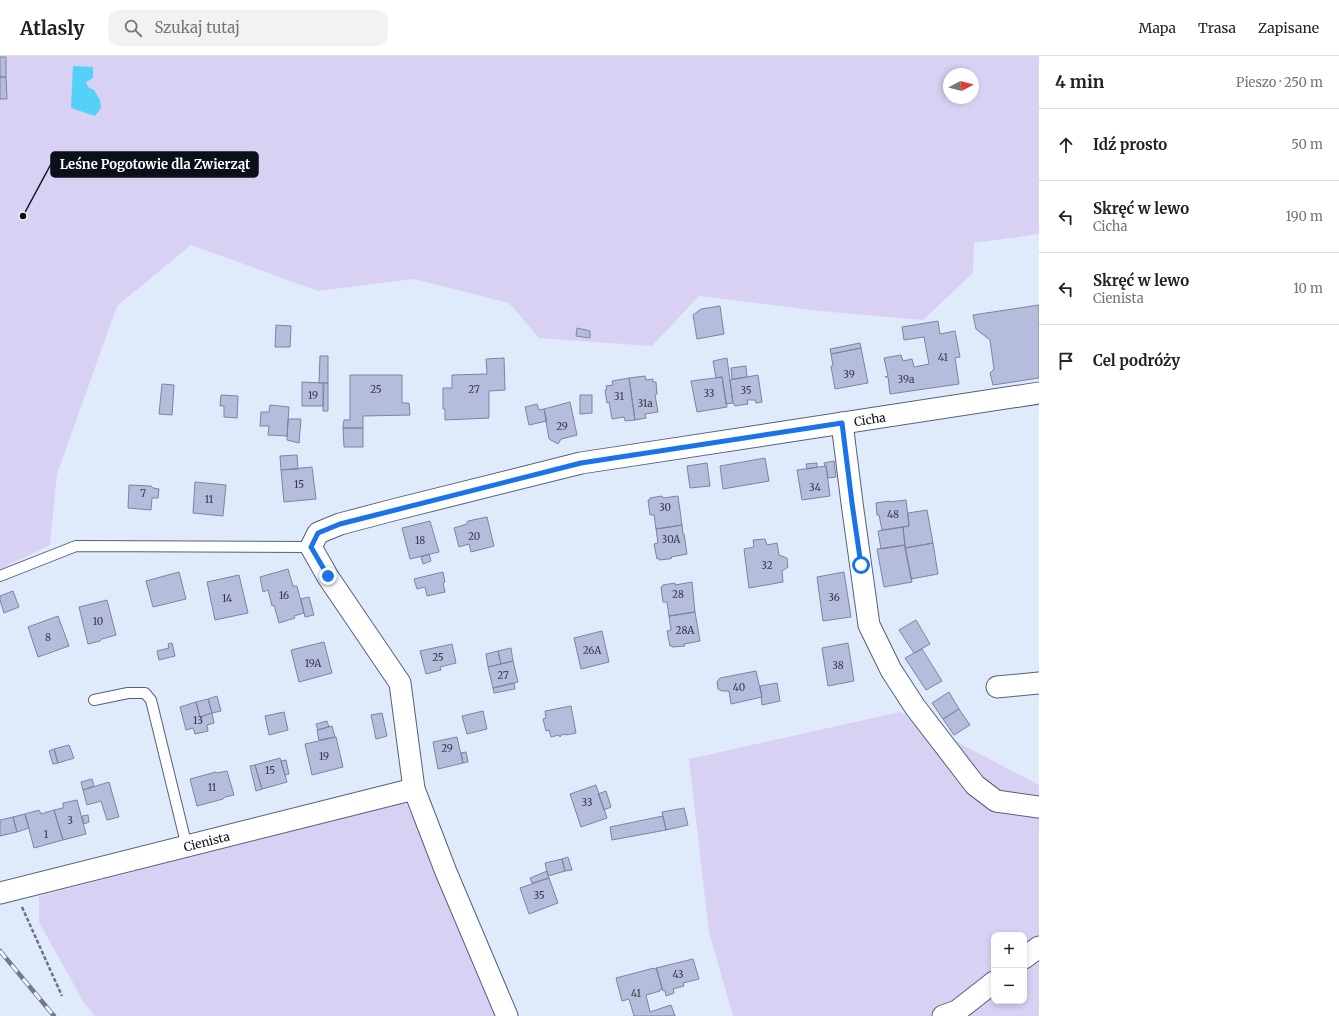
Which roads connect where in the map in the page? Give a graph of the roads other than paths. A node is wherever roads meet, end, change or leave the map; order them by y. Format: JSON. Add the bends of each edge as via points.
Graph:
{"nodes":[{"id":1,"x":1039,"y":393,"type":"edge"},
{"id":2,"x":842,"y":423,"type":"junction"},
{"id":3,"x":311,"y":547,"type":"junction"},
{"id":4,"x":0,"y":576,"type":"edge"},
{"id":5,"x":1039,"y":682,"type":"edge"},
{"id":6,"x":997,"y":687,"type":"dead end"},
{"id":7,"x":94,"y":700,"type":"dead end"},
{"id":8,"x":414,"y":790,"type":"junction"},
{"id":9,"x":1039,"y":807,"type":"edge"},
{"id":10,"x":187,"y":847,"type":"junction"},
{"id":11,"x":7,"y":892,"type":"edge"},
{"id":12,"x":1039,"y":947,"type":"edge"},
{"id":13,"x":1027,"y":956,"type":"edge"},
{"id":14,"x":991,"y":984,"type":"edge"},
{"id":15,"x":507,"y":1016,"type":"edge"},
{"id":16,"x":943,"y":1016,"type":"edge"}],
"edges":[{"from":1,"to":2,"type":"street","name":"Cicha"},
{"from":2,"to":3,"type":"street","name":"Cicha","via":[[581,463],[340,524],[318,533]]},
{"from":2,"to":9,"type":"street","via":[[869,625],[891,670],[915,707],[975,785],[996,801]]},
{"from":3,"to":4,"type":"lane","via":[[76,546]]},
{"from":3,"to":8,"type":"street","via":[[400,683]]},
{"from":5,"to":6,"type":"street"},
{"from":7,"to":10,"type":"lane","via":[[128,693],[145,693],[151,700]]},
{"from":8,"to":10,"type":"street","name":"Cienista"},
{"from":8,"to":15,"type":"street"},
{"from":10,"to":11,"type":"street","name":"Cienista"},
{"from":12,"to":13,"type":"street"},
{"from":14,"to":16,"type":"street","via":[[957,1011]]}]}
